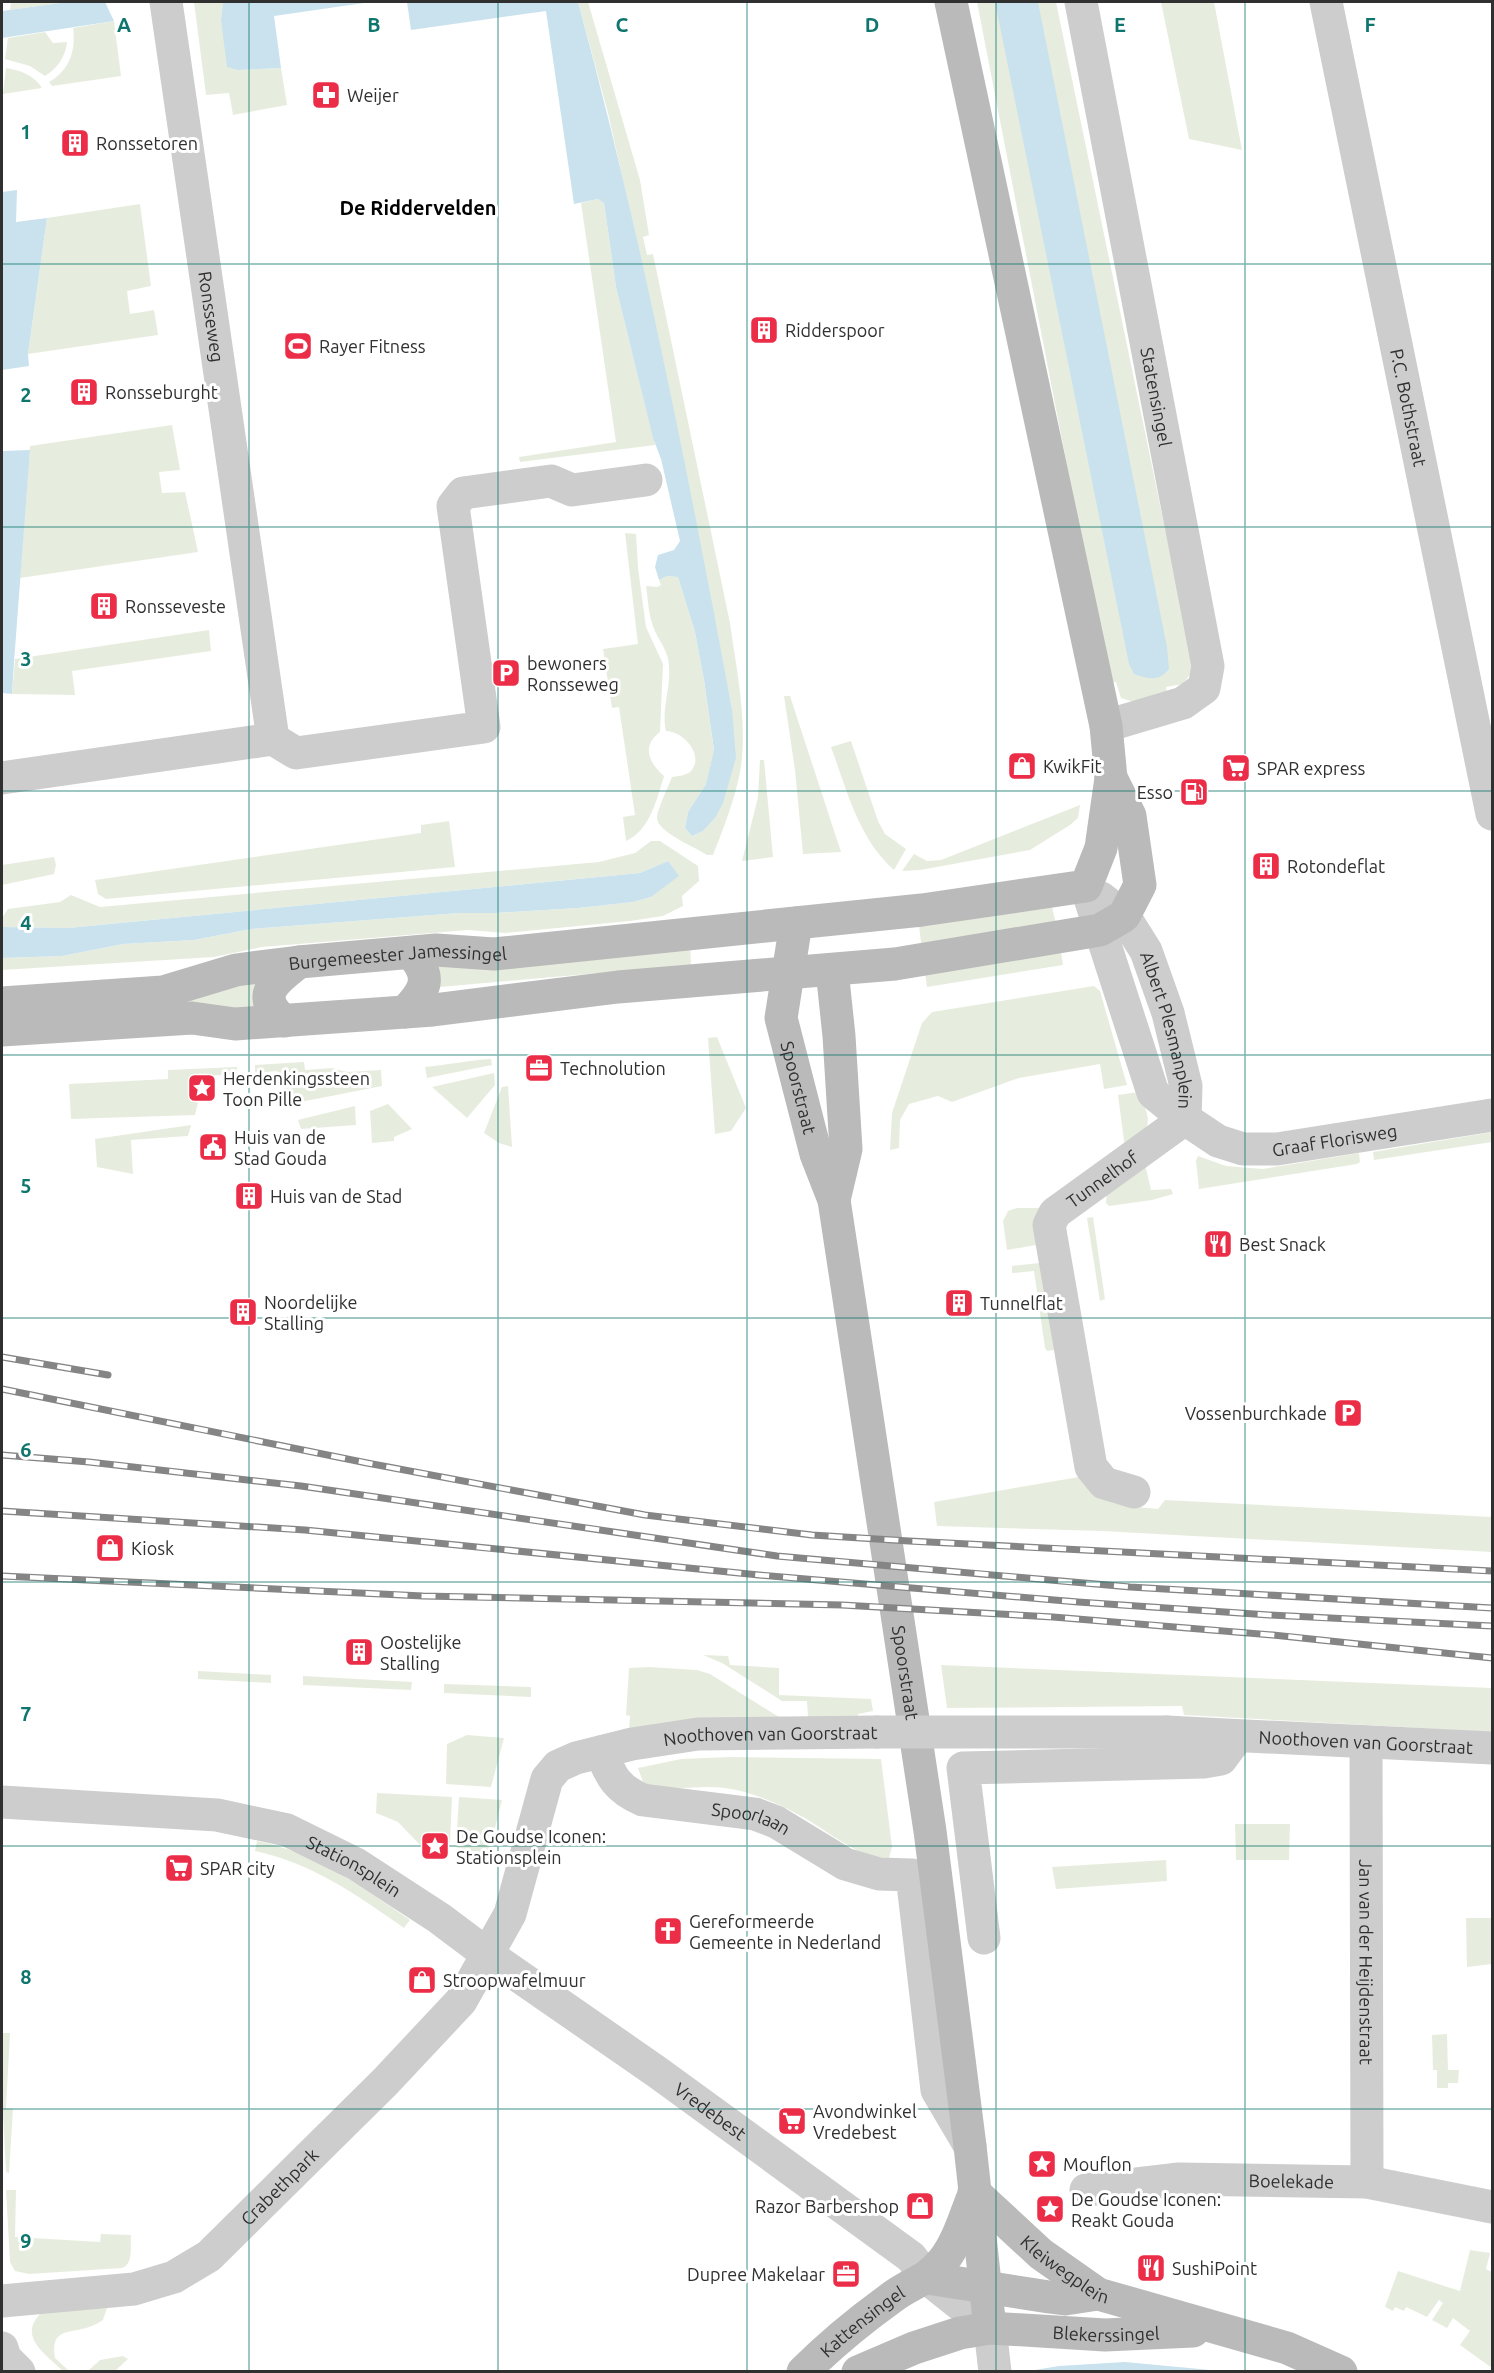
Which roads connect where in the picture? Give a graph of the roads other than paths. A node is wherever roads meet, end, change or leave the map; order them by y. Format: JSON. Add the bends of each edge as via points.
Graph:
{"nodes":[{"id":1,"x":166,"y":2,"type":"edge"},
{"id":2,"x":951,"y":2,"type":"edge"},
{"id":3,"x":1081,"y":2,"type":"edge"},
{"id":4,"x":1326,"y":2,"type":"edge"},
{"id":5,"x":646,"y":480,"type":"dead end"},
{"id":6,"x":1103,"y":713,"type":"junction"},
{"id":7,"x":273,"y":739,"type":"junction"},
{"id":8,"x":2,"y":778,"type":"edge"},
{"id":9,"x":1111,"y":778,"type":"junction"},
{"id":10,"x":1492,"y":814,"type":"edge"},
{"id":11,"x":1086,"y":886,"type":"junction"},
{"id":12,"x":796,"y":923,"type":"junction"},
{"id":13,"x":1112,"y":923,"type":"junction"},
{"id":14,"x":412,"y":954,"type":"junction"},
{"id":15,"x":299,"y":962,"type":"junction"},
{"id":16,"x":831,"y":970,"type":"junction"},
{"id":17,"x":786,"y":973,"type":"junction"},
{"id":18,"x":2,"y":1003,"type":"edge"},
{"id":19,"x":405,"y":1012,"type":"junction"},
{"id":20,"x":284,"y":1021,"type":"junction"},
{"id":21,"x":2,"y":1030,"type":"edge"},
{"id":22,"x":1492,"y":1115,"type":"edge"},
{"id":23,"x":1185,"y":1119,"type":"junction"},
{"id":24,"x":834,"y":1200,"type":"junction"},
{"id":25,"x":1134,"y":1492,"type":"dead end"},
{"id":26,"x":1238,"y":1736,"type":"junction"},
{"id":27,"x":1366,"y":1742,"type":"junction"},
{"id":28,"x":1492,"y":1748,"type":"edge"},
{"id":29,"x":601,"y":1752,"type":"junction"},
{"id":30,"x":2,"y":1803,"type":"edge"},
{"id":31,"x":912,"y":1875,"type":"joint"},
{"id":32,"x":984,"y":1938,"type":"dead end"},
{"id":33,"x":487,"y":1954,"type":"junction"},
{"id":34,"x":970,"y":2146,"type":"junction"},
{"id":35,"x":1367,"y":2182,"type":"junction"},
{"id":36,"x":1086,"y":2190,"type":"dead end"},
{"id":37,"x":974,"y":2192,"type":"junction"},
{"id":38,"x":1492,"y":2207,"type":"edge"},
{"id":39,"x":927,"y":2278,"type":"junction"},
{"id":40,"x":985,"y":2287,"type":"junction"},
{"id":41,"x":1098,"y":2294,"type":"junction"},
{"id":42,"x":2,"y":2301,"type":"edge"},
{"id":43,"x":990,"y":2328,"type":"junction"},
{"id":44,"x":1224,"y":2330,"type":"junction"},
{"id":45,"x":2,"y":2348,"type":"edge"},
{"id":46,"x":995,"y":2371,"type":"edge"},
{"id":47,"x":19,"y":2372,"type":"edge"},
{"id":48,"x":803,"y":2372,"type":"edge"},
{"id":49,"x":858,"y":2372,"type":"edge"},
{"id":50,"x":1341,"y":2372,"type":"edge"}],
"edges":[{"from":1,"to":7,"type":"street","name":"Ronsseweg"},
{"from":2,"to":6,"type":"main road"},
{"from":3,"to":6,"type":"street","name":"Statensingel","via":[[1208,666],[1204,688],[1183,703]]},
{"from":4,"to":10,"type":"street","name":"P.C. Bothstraat"},
{"from":5,"to":7,"type":"street","via":[[572,490],[551,481],[518,485],[463,493],[453,506],[484,727],[296,753]]},
{"from":6,"to":9,"type":"main road"},
{"from":7,"to":8,"type":"street"},
{"from":9,"to":11,"type":"main road","via":[[1101,848]]},
{"from":9,"to":13,"type":"main road","via":[[1130,816],[1140,885]]},
{"from":11,"to":12,"type":"main road","via":[[922,910]]},
{"from":11,"to":13,"type":"street","name":"Albert Plesmanplein"},
{"from":12,"to":14,"type":"main road","name":"Burgemeester Jamessingel","via":[[494,954],[436,950]]},
{"from":12,"to":16,"type":"main road"},
{"from":12,"to":17,"type":"main road"},
{"from":13,"to":16,"type":"main road","via":[[895,964]]},
{"from":13,"to":23,"type":"street","name":"Albert Plesmanplein","via":[[1146,951],[1168,1013],[1186,1086]]},
{"from":14,"to":15,"type":"main road","name":"Burgemeester Jamessingel"},
{"from":14,"to":19,"type":"main road","via":[[425,982],[420,996]]},
{"from":15,"to":18,"type":"main road","name":"Burgemeester Jamessingel","via":[[236,970],[163,992]]},
{"from":15,"to":20,"type":"main road","via":[[270,988],[269,1004]]},
{"from":16,"to":17,"type":"main road"},
{"from":16,"to":24,"type":"main road","name":"Spoorstraat","via":[[846,1149]]},
{"from":17,"to":19,"type":"main road","via":[[618,987]]},
{"from":17,"to":24,"type":"main road","name":"Spoorstraat","via":[[781,1018],[816,1154]]},
{"from":19,"to":20,"type":"main road"},
{"from":20,"to":21,"type":"main road","via":[[235,1024],[192,1018]]},
{"from":22,"to":23,"type":"street","name":"Graaf Florisweg","via":[[1277,1149],[1243,1149],[1218,1141]]},
{"from":23,"to":25,"type":"street","name":"Tunnelhof","via":[[1055,1213],[1049,1225],[1092,1467],[1104,1483]]},
{"from":24,"to":34,"type":"main road","name":"Spoorstraat","via":[[929,1820]]},
{"from":26,"to":27,"type":"street","name":"Noothoven van Goorstraat"},
{"from":26,"to":29,"type":"street","name":"Noothoven van Goorstraat","bridge":true,"via":[[1166,1732],[698,1734]]},
{"from":26,"to":32,"type":"street","name":"Noothoven van Goorstraat","via":[[1221,1759],[1204,1762],[963,1768],[971,1903]]},
{"from":27,"to":28,"type":"street","name":"Noothoven van Goorstraat"},
{"from":27,"to":35,"type":"street","name":"Jan van der Heijdenstraat"},
{"from":29,"to":31,"type":"street","name":"Spoorlaan","via":[[611,1777],[627,1793],[643,1800],[755,1814],[776,1822],[845,1864],[879,1874]]},
{"from":29,"to":33,"type":"street","name":"Noothoven van Goorstraat","via":[[558,1766],[547,1779],[510,1914]]},
{"from":30,"to":33,"type":"street","name":"Stationsplein","via":[[217,1815],[287,1830],[356,1864]]},
{"from":31,"to":34,"type":"street","name":"Spoorstraat","via":[[937,2090]]},
{"from":33,"to":39,"type":"street","name":"Vredebest","via":[[911,2257]]},
{"from":33,"to":42,"type":"street","name":"Crabethpark","via":[[461,2001],[209,2256],[174,2277],[134,2289]]},
{"from":34,"to":37,"type":"main road","name":"Spoorstraat"},
{"from":35,"to":36,"type":"street","name":"Boelekade","via":[[1179,2179]]},
{"from":35,"to":38,"type":"street","name":"Boelekade"},
{"from":37,"to":39,"type":"main road","via":[[957,2240]]},
{"from":37,"to":40,"type":"main road","name":"Kleiwegplein"},
{"from":37,"to":41,"type":"main road","name":"Kleiwegplein","via":[[1051,2262]]},
{"from":39,"to":40,"type":"main road","name":"Kleiwegplein"},
{"from":39,"to":43,"type":"street"},
{"from":39,"to":48,"type":"main road","name":"Kattensingel","via":[[894,2295],[858,2322]]},
{"from":40,"to":41,"type":"main road","name":"Kleiwegplein","via":[[1065,2299]]},
{"from":40,"to":43,"type":"main road","name":"Kleiwegplein"},
{"from":41,"to":44,"type":"main road","name":"Blekerssingel"},
{"from":43,"to":44,"type":"main road","name":"Blekerssingel","via":[[1104,2335]]},
{"from":43,"to":46,"type":"street"},
{"from":43,"to":49,"type":"main road","name":"Kattensingel","via":[[914,2348]]},
{"from":44,"to":50,"type":"main road","name":"Blekerssingel","via":[[1287,2348]]},
{"from":45,"to":47,"type":"street","via":[[5,2358]]}]}
